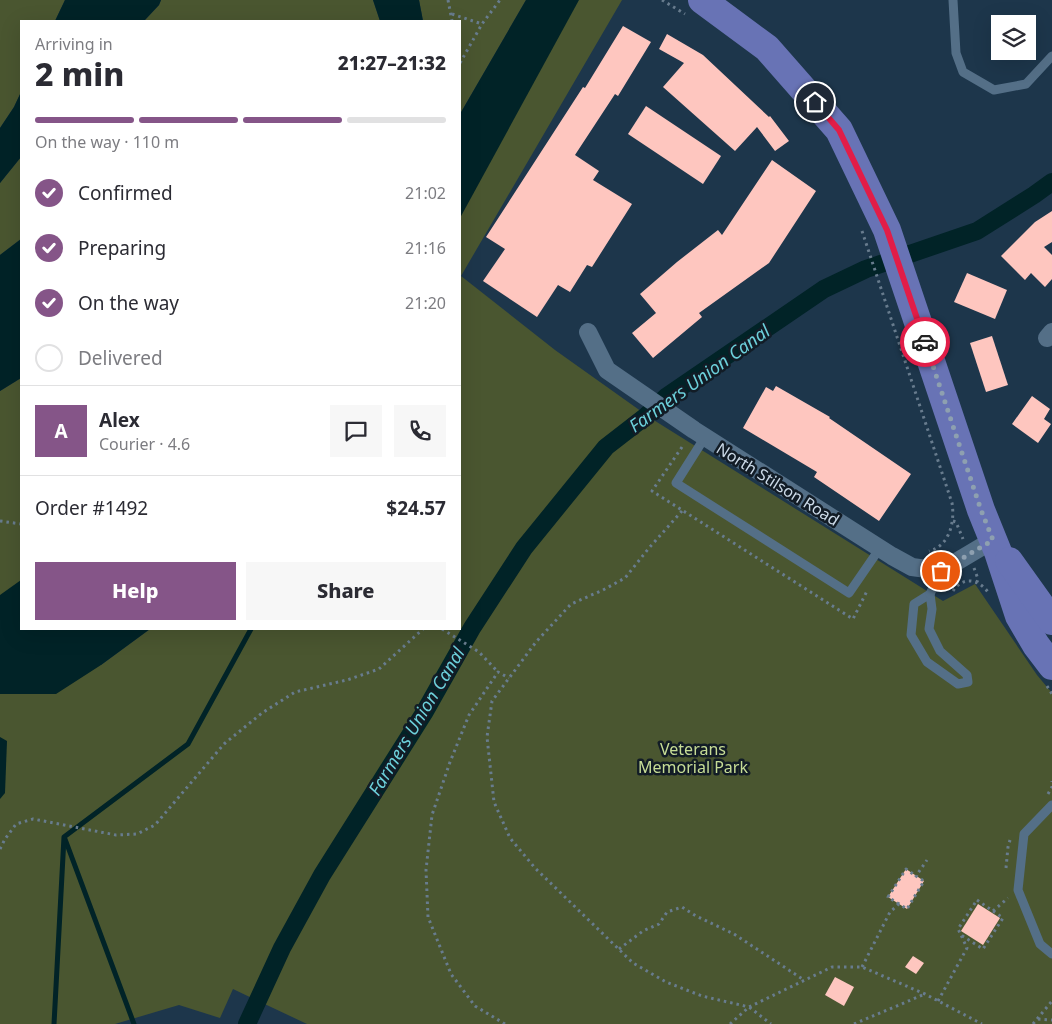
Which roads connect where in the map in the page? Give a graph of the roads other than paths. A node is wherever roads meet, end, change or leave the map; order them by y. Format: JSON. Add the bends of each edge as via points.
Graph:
{"nodes":[{"id":1,"x":954,"y":0,"type":"edge"},
{"id":2,"x":697,"y":9,"type":"edge"},
{"id":3,"x":1052,"y":56,"type":"edge"},
{"id":4,"x":588,"y":332,"type":"dead end"},
{"id":5,"x":705,"y":437,"type":"junction"},
{"id":6,"x":993,"y":540,"type":"junction"},
{"id":7,"x":880,"y":548,"type":"junction"},
{"id":8,"x":941,"y":571,"type":"junction"},
{"id":9,"x":930,"y":594,"type":"junction"},
{"id":10,"x":1052,"y":621,"type":"edge"},
{"id":11,"x":1052,"y":666,"type":"edge"},
{"id":12,"x":1052,"y":805,"type":"edge"},
{"id":13,"x":1052,"y":954,"type":"edge"}],
"edges":[{"from":1,"to":3,"type":"lane","via":[[956,53],[963,72],[994,90],[1026,84]]},
{"from":2,"to":6,"type":"main road","via":[[767,48],[839,130],[889,274]]},
{"from":4,"to":5,"type":"street","name":"North Stilson Road","via":[[607,370]]},
{"from":5,"to":7,"type":"street","name":"North Stilson Road"},
{"from":5,"to":7,"type":"lane","via":[[676,483],[849,593]]},
{"from":6,"to":8,"type":"street"},
{"from":6,"to":10,"type":"main road"},
{"from":6,"to":11,"type":"main road","via":[[1019,616]]},
{"from":7,"to":8,"type":"street","name":"North Stilson Road","via":[[912,567]]},
{"from":8,"to":9,"type":"lane"},
{"from":9,"to":9,"type":"lane","via":[[914,604],[911,635],[927,662],[958,684],[968,682],[967,675],[940,651],[929,629]]},
{"from":12,"to":13,"type":"lane","via":[[1024,834],[1018,890],[1040,944]]}]}
